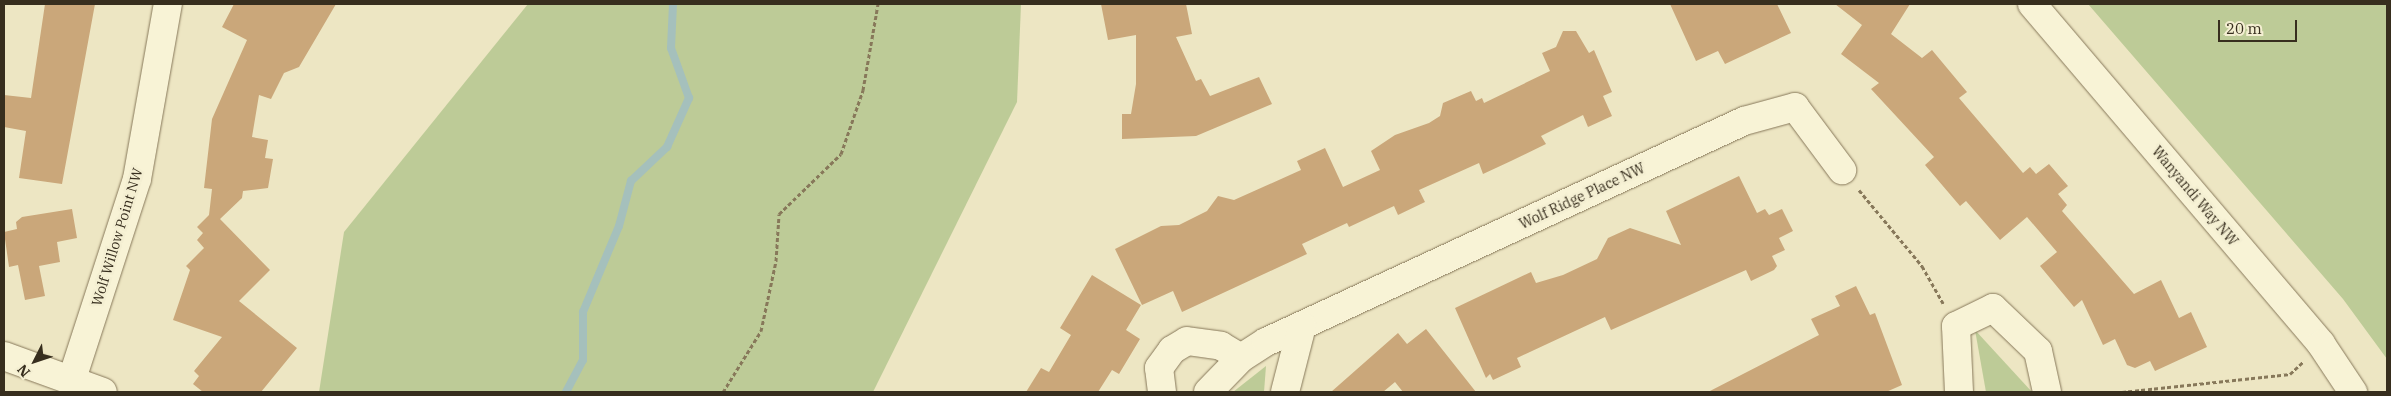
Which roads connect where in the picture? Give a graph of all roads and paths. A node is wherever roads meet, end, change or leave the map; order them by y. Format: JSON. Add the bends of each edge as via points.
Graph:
{"nodes":[{"id":1,"x":168,"y":4,"type":"edge"},
{"id":2,"x":878,"y":4,"type":"edge"},
{"id":3,"x":2032,"y":4,"type":"edge"},
{"id":4,"x":1842,"y":170,"type":"joint"},
{"id":5,"x":1302,"y":326,"type":"junction"},
{"id":6,"x":1956,"y":326,"type":"junction"},
{"id":7,"x":2321,"y":344,"type":"junction"},
{"id":8,"x":4,"y":356,"type":"edge"},
{"id":9,"x":1242,"y":358,"type":"junction"},
{"id":10,"x":72,"y":379,"type":"junction"},
{"id":11,"x":103,"y":392,"type":"edge"},
{"id":12,"x":723,"y":392,"type":"edge"},
{"id":13,"x":1162,"y":392,"type":"edge"},
{"id":14,"x":1208,"y":392,"type":"edge"},
{"id":15,"x":1285,"y":392,"type":"edge"},
{"id":16,"x":1959,"y":392,"type":"edge"},
{"id":17,"x":2047,"y":392,"type":"edge"},
{"id":18,"x":2122,"y":392,"type":"edge"},
{"id":19,"x":2353,"y":392,"type":"edge"}],
"edges":[{"from":1,"to":10,"type":"street","name":"Wolf Willow Point NW","via":[[137,179]]},
{"from":2,"to":12,"type":"path","via":[[863,90],[841,154],[778,214],[776,262],[761,332]]},
{"from":3,"to":7,"type":"street","name":"Wanyandi Way NW"},
{"from":4,"to":5,"type":"street","name":"Wolf Ridge Place NW","via":[[1794,107],[1744,121]]},
{"from":4,"to":6,"type":"path","via":[[1922,266]]},
{"from":5,"to":9,"type":"street","name":"Wolf Ridge Place NW"},
{"from":5,"to":15,"type":"street"},
{"from":6,"to":16,"type":"street"},
{"from":6,"to":17,"type":"street","via":[[1993,308],[2038,350]]},
{"from":7,"to":18,"type":"path","via":[[2290,374]]},
{"from":7,"to":19,"type":"street","name":"Wanyandi Way NW"},
{"from":8,"to":10,"type":"street"},
{"from":9,"to":13,"type":"street","via":[[1221,346],[1187,341],[1172,350],[1159,368]]},
{"from":9,"to":14,"type":"street","name":"Wolf Ridge Place NW"},
{"from":10,"to":11,"type":"street"}]}
